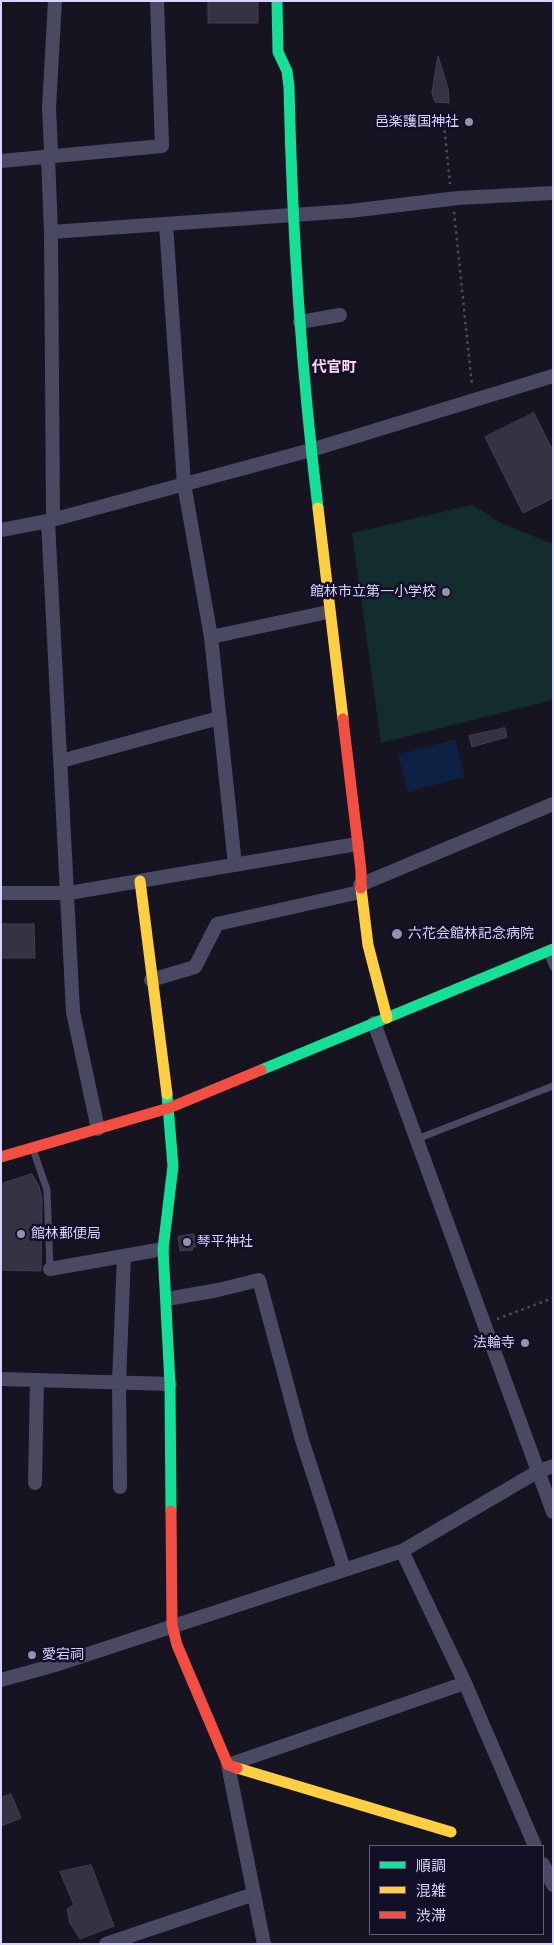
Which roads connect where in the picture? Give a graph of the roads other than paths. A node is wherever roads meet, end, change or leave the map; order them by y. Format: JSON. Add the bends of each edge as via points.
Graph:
{"nodes":[{"id":1,"x":55,"y":1,"type":"edge"},
{"id":2,"x":157,"y":1,"type":"edge"},
{"id":3,"x":277,"y":1,"type":"edge"},
{"id":4,"x":48,"y":157,"type":"junction"},
{"id":5,"x":1,"y":161,"type":"edge"},
{"id":6,"x":553,"y":193,"type":"edge"},
{"id":7,"x":292,"y":215,"type":"junction"},
{"id":8,"x":166,"y":225,"type":"junction"},
{"id":9,"x":51,"y":232,"type":"junction"},
{"id":10,"x":340,"y":315,"type":"dead end"},
{"id":11,"x":300,"y":322,"type":"junction"},
{"id":12,"x":553,"y":376,"type":"edge"},
{"id":13,"x":311,"y":450,"type":"junction"},
{"id":14,"x":184,"y":484,"type":"junction"},
{"id":15,"x":51,"y":520,"type":"junction"},
{"id":16,"x":1,"y":530,"type":"edge"},
{"id":17,"x":328,"y":612,"type":"junction"},
{"id":18,"x":210,"y":637,"type":"junction"},
{"id":19,"x":219,"y":718,"type":"junction"},
{"id":20,"x":61,"y":761,"type":"junction"},
{"id":21,"x":553,"y":804,"type":"edge"},
{"id":22,"x":357,"y":844,"type":"junction"},
{"id":23,"x":235,"y":865,"type":"junction"},
{"id":24,"x":140,"y":881,"type":"junction"},
{"id":25,"x":360,"y":888,"type":"junction"},
{"id":26,"x":1,"y":893,"type":"edge"},
{"id":27,"x":69,"y":893,"type":"junction"},
{"id":28,"x":550,"y":950,"type":"edge"},
{"id":29,"x":553,"y":967,"type":"edge"},
{"id":30,"x":151,"y":980,"type":"junction"},
{"id":31,"x":381,"y":1021,"type":"junction"},
{"id":32,"x":553,"y":1086,"type":"edge"},
{"id":33,"x":169,"y":1108,"type":"junction"},
{"id":34,"x":98,"y":1129,"type":"junction"},
{"id":35,"x":417,"y":1139,"type":"junction"},
{"id":36,"x":32,"y":1148,"type":"junction"},
{"id":37,"x":1,"y":1157,"type":"edge"},
{"id":38,"x":163,"y":1249,"type":"junction"},
{"id":39,"x":124,"y":1256,"type":"junction"},
{"id":40,"x":50,"y":1269,"type":"joint"},
{"id":41,"x":167,"y":1299,"type":"junction"},
{"id":42,"x":1,"y":1379,"type":"edge"},
{"id":43,"x":38,"y":1380,"type":"junction"},
{"id":44,"x":119,"y":1383,"type":"junction"},
{"id":45,"x":170,"y":1384,"type":"junction"},
{"id":46,"x":553,"y":1466,"type":"edge"},
{"id":47,"x":537,"y":1472,"type":"junction"},
{"id":48,"x":35,"y":1483,"type":"dead end"},
{"id":49,"x":120,"y":1487,"type":"dead end"},
{"id":50,"x":553,"y":1512,"type":"edge"},
{"id":51,"x":402,"y":1551,"type":"junction"},
{"id":52,"x":344,"y":1569,"type":"junction"},
{"id":53,"x":172,"y":1625,"type":"junction"},
{"id":54,"x":1,"y":1680,"type":"edge"},
{"id":55,"x":465,"y":1683,"type":"junction"},
{"id":56,"x":228,"y":1764,"type":"junction"},
{"id":57,"x":451,"y":1832,"type":"dead end"},
{"id":58,"x":535,"y":1845,"type":"edge"},
{"id":59,"x":544,"y":1866,"type":"edge"},
{"id":60,"x":553,"y":1885,"type":"edge"},
{"id":61,"x":254,"y":1894,"type":"junction"},
{"id":62,"x":106,"y":1944,"type":"edge"},
{"id":63,"x":264,"y":1944,"type":"edge"}],
"edges":[{"from":1,"to":4,"type":"street","via":[[49,108],[51,150]]},
{"from":2,"to":4,"type":"street","via":[[162,146]]},
{"from":3,"to":7,"type":"street","via":[[278,52],[287,71],[289,87]]},
{"from":4,"to":5,"type":"street"},
{"from":4,"to":9,"type":"street"},
{"from":6,"to":7,"type":"street","via":[[452,199]]},
{"from":7,"to":8,"type":"street"},
{"from":7,"to":11,"type":"street"},
{"from":8,"to":9,"type":"street"},
{"from":8,"to":14,"type":"street"},
{"from":9,"to":15,"type":"street"},
{"from":10,"to":11,"type":"street"},
{"from":11,"to":13,"type":"street"},
{"from":12,"to":13,"type":"street"},
{"from":13,"to":14,"type":"street"},
{"from":13,"to":17,"type":"street"},
{"from":14,"to":15,"type":"street"},
{"from":14,"to":18,"type":"street"},
{"from":15,"to":16,"type":"street"},
{"from":15,"to":20,"type":"street"},
{"from":17,"to":18,"type":"street"},
{"from":17,"to":22,"type":"street"},
{"from":18,"to":19,"type":"street"},
{"from":19,"to":20,"type":"street"},
{"from":19,"to":23,"type":"street"},
{"from":20,"to":27,"type":"street"},
{"from":21,"to":25,"type":"street"},
{"from":22,"to":23,"type":"street"},
{"from":22,"to":25,"type":"street"},
{"from":23,"to":24,"type":"street"},
{"from":24,"to":27,"type":"street"},
{"from":24,"to":30,"type":"street"},
{"from":25,"to":30,"type":"street","via":[[217,924],[195,967]]},
{"from":25,"to":31,"type":"street"},
{"from":26,"to":27,"type":"street"},
{"from":27,"to":34,"type":"street","via":[[74,1012]]},
{"from":28,"to":29,"type":"lane"},
{"from":28,"to":31,"type":"street"},
{"from":30,"to":33,"type":"street"},
{"from":31,"to":33,"type":"street"},
{"from":31,"to":35,"type":"street"},
{"from":32,"to":35,"type":"lane"},
{"from":33,"to":34,"type":"street"},
{"from":33,"to":38,"type":"street","via":[[173,1166]]},
{"from":34,"to":36,"type":"street"},
{"from":35,"to":47,"type":"street"},
{"from":36,"to":37,"type":"street"},
{"from":36,"to":40,"type":"lane","via":[[46,1190]]},
{"from":38,"to":39,"type":"street"},
{"from":38,"to":41,"type":"street"},
{"from":39,"to":40,"type":"street"},
{"from":39,"to":44,"type":"street"},
{"from":41,"to":45,"type":"street"},
{"from":41,"to":52,"type":"street","via":[[259,1280],[302,1440]]},
{"from":42,"to":43,"type":"street"},
{"from":43,"to":44,"type":"street"},
{"from":43,"to":48,"type":"street"},
{"from":44,"to":45,"type":"street"},
{"from":44,"to":49,"type":"street"},
{"from":45,"to":53,"type":"street"},
{"from":46,"to":47,"type":"street"},
{"from":47,"to":50,"type":"street"},
{"from":47,"to":51,"type":"street"},
{"from":51,"to":52,"type":"street"},
{"from":51,"to":55,"type":"street"},
{"from":52,"to":53,"type":"street"},
{"from":53,"to":54,"type":"street"},
{"from":53,"to":56,"type":"street","via":[[177,1645]]},
{"from":55,"to":56,"type":"street"},
{"from":55,"to":58,"type":"street"},
{"from":56,"to":57,"type":"street"},
{"from":56,"to":61,"type":"street"},
{"from":59,"to":60,"type":"street"},
{"from":61,"to":62,"type":"street"},
{"from":61,"to":63,"type":"street"}]}
